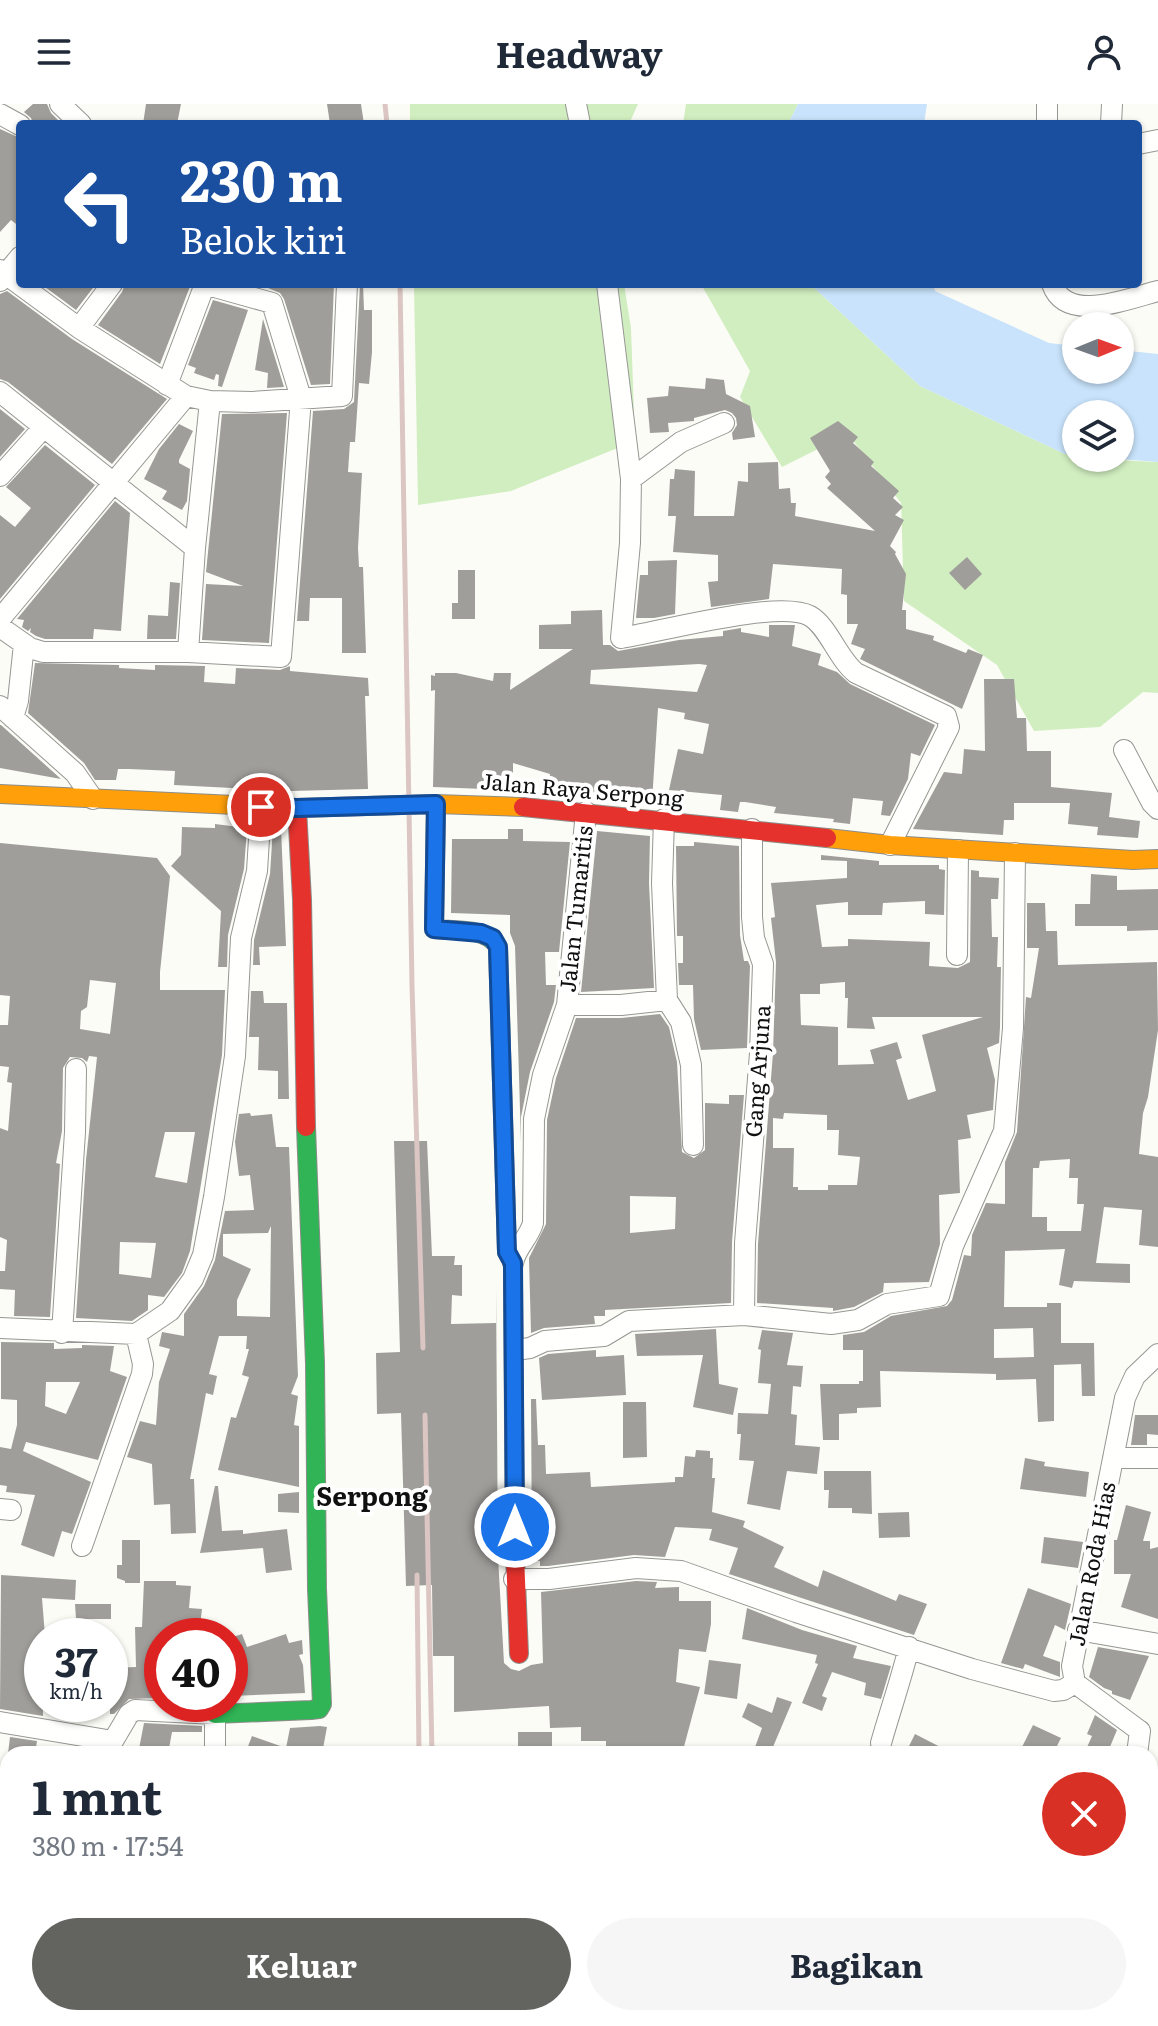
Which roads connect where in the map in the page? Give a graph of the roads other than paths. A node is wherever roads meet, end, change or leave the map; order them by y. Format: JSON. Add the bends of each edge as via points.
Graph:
{"nodes":[{"id":1,"x":60,"y":104,"type":"edge"},
{"id":2,"x":77,"y":120,"type":"edge"},
{"id":3,"x":21,"y":288,"type":"edge"},
{"id":4,"x":109,"y":288,"type":"edge"},
{"id":5,"x":203,"y":288,"type":"edge"},
{"id":6,"x":219,"y":288,"type":"edge"},
{"id":7,"x":347,"y":288,"type":"edge"},
{"id":8,"x":607,"y":288,"type":"edge"},
{"id":9,"x":1053,"y":288,"type":"edge"},
{"id":10,"x":1158,"y":291,"type":"edge"},
{"id":11,"x":79,"y":328,"type":"junction"},
{"id":12,"x":167,"y":385,"type":"junction"},
{"id":13,"x":0,"y":392,"type":"edge"},
{"id":14,"x":186,"y":396,"type":"junction"},
{"id":15,"x":301,"y":398,"type":"junction"},
{"id":16,"x":210,"y":401,"type":"junction"},
{"id":17,"x":724,"y":423,"type":"dead end"},
{"id":18,"x":43,"y":428,"type":"junction"},
{"id":19,"x":0,"y":476,"type":"edge"},
{"id":20,"x":631,"y":479,"type":"junction"},
{"id":21,"x":112,"y":483,"type":"junction"},
{"id":22,"x":195,"y":548,"type":"junction"},
{"id":23,"x":0,"y":619,"type":"edge"},
{"id":24,"x":0,"y":627,"type":"edge"},
{"id":25,"x":24,"y":644,"type":"junction"},
{"id":26,"x":188,"y":652,"type":"junction"},
{"id":27,"x":7,"y":712,"type":"edge"},
{"id":28,"x":1124,"y":750,"type":"dead end"},
{"id":29,"x":0,"y":794,"type":"edge"},
{"id":30,"x":93,"y":799,"type":"junction"},
{"id":31,"x":436,"y":804,"type":"junction"},
{"id":32,"x":261,"y":807,"type":"junction"},
{"id":33,"x":297,"y":808,"type":"junction"},
{"id":34,"x":1158,"y":809,"type":"edge"},
{"id":35,"x":586,"y":812,"type":"junction"},
{"id":36,"x":664,"y":819,"type":"junction"},
{"id":37,"x":752,"y":829,"type":"junction"},
{"id":38,"x":890,"y":845,"type":"junction"},
{"id":39,"x":958,"y":850,"type":"junction"},
{"id":40,"x":1015,"y":853,"type":"junction"},
{"id":41,"x":1158,"y":859,"type":"edge"},
{"id":42,"x":957,"y":955,"type":"dead end"},
{"id":43,"x":667,"y":1000,"type":"junction"},
{"id":44,"x":567,"y":1005,"type":"junction"},
{"id":45,"x":76,"y":1069,"type":"dead end"},
{"id":46,"x":693,"y":1145,"type":"dead end"},
{"id":47,"x":513,"y":1263,"type":"junction"},
{"id":48,"x":744,"y":1315,"type":"junction"},
{"id":49,"x":0,"y":1328,"type":"edge"},
{"id":50,"x":62,"y":1333,"type":"junction"},
{"id":51,"x":136,"y":1334,"type":"junction"},
{"id":52,"x":515,"y":1350,"type":"junction"},
{"id":53,"x":1158,"y":1354,"type":"edge"},
{"id":54,"x":1113,"y":1458,"type":"junction"},
{"id":55,"x":1158,"y":1458,"type":"edge"},
{"id":56,"x":82,"y":1546,"type":"dead end"},
{"id":57,"x":514,"y":1579,"type":"junction"},
{"id":58,"x":1078,"y":1630,"type":"junction"},
{"id":59,"x":1158,"y":1644,"type":"edge"},
{"id":60,"x":909,"y":1647,"type":"junction"},
{"id":61,"x":519,"y":1654,"type":"dead end"},
{"id":62,"x":1075,"y":1683,"type":"junction"},
{"id":63,"x":144,"y":1710,"type":"edge"},
{"id":64,"x":248,"y":1713,"type":"edge"},
{"id":65,"x":0,"y":1722,"type":"edge"},
{"id":66,"x":215,"y":1722,"type":"edge"},
{"id":67,"x":1149,"y":1731,"type":"edge"},
{"id":68,"x":881,"y":1743,"type":"dead end"},
{"id":69,"x":104,"y":1746,"type":"edge"},
{"id":70,"x":114,"y":1746,"type":"edge"},
{"id":71,"x":215,"y":1746,"type":"edge"}],
"edges":[{"from":1,"to":2,"type":"street"},
{"from":3,"to":11,"type":"street"},
{"from":4,"to":11,"type":"street"},
{"from":5,"to":12,"type":"street"},
{"from":6,"to":15,"type":"street","via":[[272,303]]},
{"from":7,"to":15,"type":"street","via":[[345,390],[342,396]]},
{"from":8,"to":20,"type":"street"},
{"from":9,"to":10,"type":"street","via":[[1076,307]]},
{"from":11,"to":12,"type":"street"},
{"from":12,"to":14,"type":"street"},
{"from":13,"to":18,"type":"street"},
{"from":14,"to":16,"type":"street"},
{"from":14,"to":21,"type":"street"},
{"from":15,"to":16,"type":"street"},
{"from":15,"to":26,"type":"street","via":[[281,657]]},
{"from":16,"to":22,"type":"street"},
{"from":17,"to":20,"type":"street","via":[[681,442]]},
{"from":18,"to":19,"type":"street"},
{"from":18,"to":21,"type":"street"},
{"from":20,"to":38,"type":"street","via":[[621,638],[735,616],[806,614],[856,673],[948,718],[949,727]]},
{"from":21,"to":22,"type":"street"},
{"from":21,"to":23,"type":"street"},
{"from":22,"to":26,"type":"street"},
{"from":24,"to":25,"type":"street"},
{"from":25,"to":26,"type":"street","via":[[43,652]]},
{"from":25,"to":27,"type":"street","via":[[18,701]]},
{"from":27,"to":30,"type":"street","via":[[75,773]]},
{"from":28,"to":34,"type":"street"},
{"from":29,"to":30,"type":"street","name":"Jalan Raya Serpong"},
{"from":30,"to":32,"type":"street","name":"Jalan Raya Serpong"},
{"from":31,"to":33,"type":"street","name":"Jalan Raya Serpong"},
{"from":31,"to":35,"type":"street","name":"Jalan Raya Serpong"},
{"from":31,"to":47,"type":"street","via":[[434,929],[481,933],[498,947],[507,1252]]},
{"from":32,"to":33,"type":"street","name":"Jalan Raya Serpong"},
{"from":32,"to":51,"type":"street","via":[[257,871],[241,938],[235,1056],[203,1255],[170,1311]]},
{"from":33,"to":64,"type":"street","via":[[322,1704],[311,1710]]},
{"from":35,"to":36,"type":"street","name":"Jalan Raya Serpong"},
{"from":35,"to":44,"type":"street","name":"Jalan Tumaritis"},
{"from":36,"to":37,"type":"street","name":"Jalan Raya Serpong"},
{"from":36,"to":43,"type":"street"},
{"from":37,"to":38,"type":"street","name":"Jalan Raya Serpong"},
{"from":37,"to":48,"type":"street","name":"Gang Arjuna","via":[[752,917],[763,964],[763,992]]},
{"from":38,"to":39,"type":"street","name":"Jalan Raya Serpong"},
{"from":39,"to":40,"type":"street","name":"Jalan Raya Serpong"},
{"from":39,"to":42,"type":"street"},
{"from":40,"to":41,"type":"street","name":"Jalan Raya Serpong"},
{"from":40,"to":48,"type":"street","via":[[1013,1028],[1004,1131],[953,1246],[940,1295],[887,1304],[858,1320],[831,1324]]},
{"from":43,"to":44,"type":"street"},
{"from":43,"to":46,"type":"street","via":[[681,1022],[691,1065]]},
{"from":44,"to":47,"type":"street","name":"Jalan Tumaritis","via":[[534,1119],[532,1226]]},
{"from":45,"to":50,"type":"street"},
{"from":47,"to":52,"type":"street"},
{"from":48,"to":52,"type":"street","via":[[629,1321],[604,1336],[545,1341]]},
{"from":49,"to":50,"type":"street"},
{"from":50,"to":51,"type":"street"},
{"from":51,"to":56,"type":"street","via":[[142,1374]]},
{"from":52,"to":57,"type":"street"},
{"from":53,"to":54,"type":"street","name":"Jalan Roda Hias","via":[[1131,1383]]},
{"from":54,"to":55,"type":"street"},
{"from":54,"to":58,"type":"street","name":"Jalan Roda Hias"},
{"from":57,"to":60,"type":"street","via":[[636,1568],[681,1571]]},
{"from":57,"to":61,"type":"street"},
{"from":58,"to":59,"type":"street"},
{"from":58,"to":62,"type":"street","name":"Jalan Roda Hias"},
{"from":60,"to":62,"type":"street","via":[[1054,1691]]},
{"from":60,"to":68,"type":"street"},
{"from":62,"to":67,"type":"street"},
{"from":63,"to":70,"type":"street","via":[[129,1714]]},
{"from":65,"to":69,"type":"street"},
{"from":66,"to":71,"type":"street"}]}
